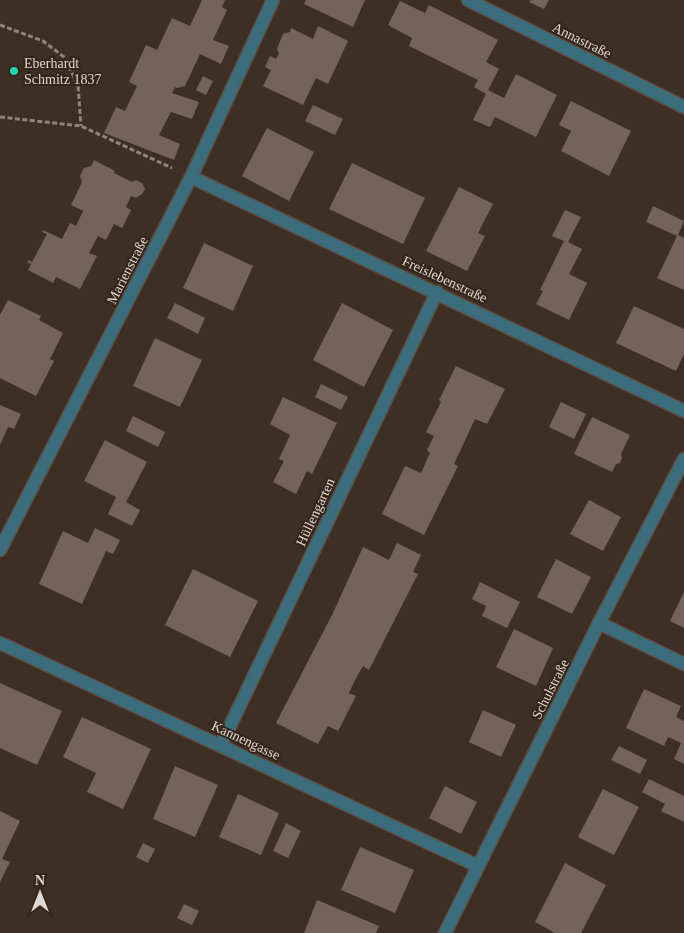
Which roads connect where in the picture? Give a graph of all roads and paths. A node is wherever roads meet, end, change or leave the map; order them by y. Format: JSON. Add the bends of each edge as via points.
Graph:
{"nodes":[{"id":1,"x":273,"y":0,"type":"edge"},
{"id":2,"x":468,"y":0,"type":"edge"},
{"id":3,"x":0,"y":25,"type":"edge"},
{"id":4,"x":684,"y":107,"type":"edge"},
{"id":5,"x":0,"y":117,"type":"edge"},
{"id":6,"x":81,"y":126,"type":"junction"},
{"id":7,"x":191,"y":177,"type":"junction"},
{"id":8,"x":437,"y":292,"type":"junction"},
{"id":9,"x":684,"y":411,"type":"edge"},
{"id":10,"x":684,"y":459,"type":"edge"},
{"id":11,"x":0,"y":550,"type":"edge"},
{"id":12,"x":600,"y":623,"type":"junction"},
{"id":13,"x":0,"y":642,"type":"edge"},
{"id":14,"x":684,"y":664,"type":"edge"},
{"id":15,"x":221,"y":745,"type":"junction"},
{"id":16,"x":478,"y":866,"type":"junction"},
{"id":17,"x":445,"y":933,"type":"edge"}],
"edges":[{"from":1,"to":7,"type":"street","name":"Marienstraße"},
{"from":2,"to":4,"type":"street","name":"Annastraße"},
{"from":3,"to":6,"type":"path","via":[[43,41],[64,57],[78,85]]},
{"from":5,"to":6,"type":"path"},
{"from":6,"to":7,"type":"path"},
{"from":7,"to":8,"type":"street","name":"Freislebenstraße"},
{"from":7,"to":11,"type":"street","name":"Marienstraße"},
{"from":8,"to":9,"type":"street","name":"Freislebenstraße"},
{"from":8,"to":15,"type":"street","name":"Hüllengarten"},
{"from":10,"to":12,"type":"street","name":"Schulstraße"},
{"from":12,"to":14,"type":"street"},
{"from":12,"to":16,"type":"street","name":"Schulstraße"},
{"from":13,"to":15,"type":"street","name":"Kannengasse"},
{"from":15,"to":16,"type":"street","name":"Kannengasse"},
{"from":16,"to":17,"type":"street","name":"Schulstraße"}]}
